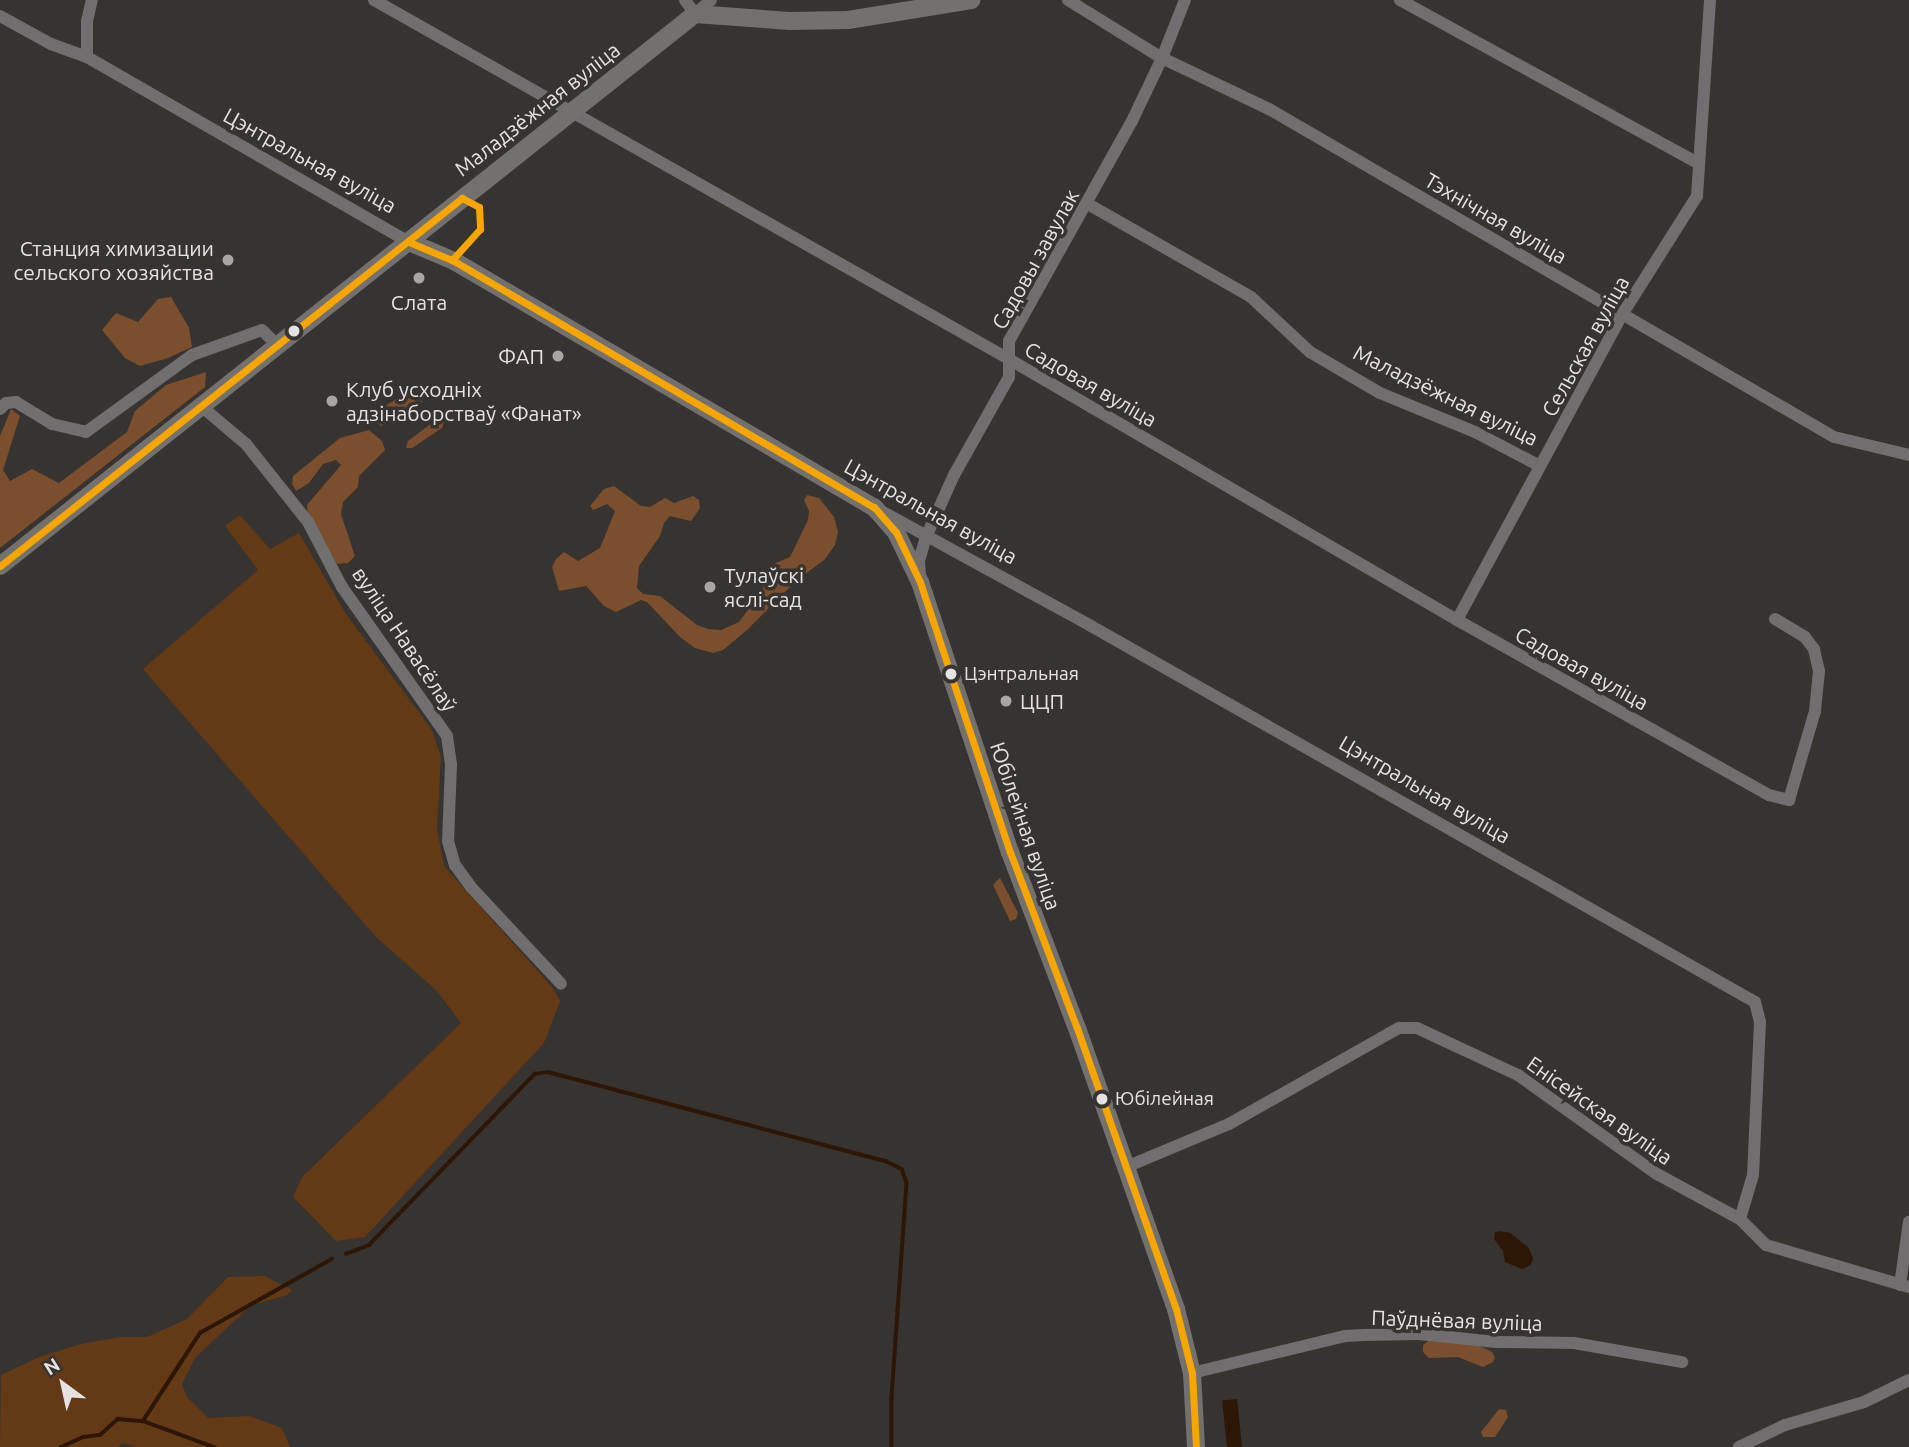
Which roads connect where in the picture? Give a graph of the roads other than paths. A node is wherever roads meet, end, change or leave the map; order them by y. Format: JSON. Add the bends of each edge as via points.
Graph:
{"nodes":[{"id":1,"x":92,"y":0,"type":"edge"},
{"id":2,"x":374,"y":0,"type":"edge"},
{"id":3,"x":711,"y":0,"type":"edge"},
{"id":4,"x":971,"y":0,"type":"edge"},
{"id":5,"x":1068,"y":0,"type":"edge"},
{"id":6,"x":1185,"y":0,"type":"edge"},
{"id":7,"x":1400,"y":0,"type":"edge"},
{"id":8,"x":1710,"y":0,"type":"edge"},
{"id":9,"x":690,"y":7,"type":"edge"},
{"id":10,"x":0,"y":16,"type":"edge"},
{"id":11,"x":87,"y":57,"type":"junction"},
{"id":12,"x":1162,"y":58,"type":"junction"},
{"id":13,"x":570,"y":113,"type":"junction"},
{"id":14,"x":1699,"y":164,"type":"junction"},
{"id":15,"x":1088,"y":204,"type":"junction"},
{"id":16,"x":409,"y":242,"type":"junction"},
{"id":17,"x":1623,"y":313,"type":"junction"},
{"id":18,"x":277,"y":345,"type":"junction"},
{"id":19,"x":1007,"y":358,"type":"junction"},
{"id":20,"x":201,"y":406,"type":"junction"},
{"id":21,"x":0,"y":409,"type":"edge"},
{"id":22,"x":1909,"y":455,"type":"edge"},
{"id":23,"x":1541,"y":466,"type":"junction"},
{"id":24,"x":874,"y":507,"type":"junction"},
{"id":25,"x":926,"y":537,"type":"junction"},
{"id":26,"x":0,"y":566,"type":"edge"},
{"id":27,"x":920,"y":582,"type":"junction"},
{"id":28,"x":1775,"y":619,"type":"dead end"},
{"id":29,"x":1457,"y":620,"type":"junction"},
{"id":30,"x":561,"y":984,"type":"dead end"},
{"id":31,"x":1126,"y":1167,"type":"junction"},
{"id":32,"x":1740,"y":1219,"type":"junction"},
{"id":33,"x":1909,"y":1222,"type":"edge"},
{"id":34,"x":1906,"y":1289,"type":"edge"},
{"id":35,"x":1682,"y":1362,"type":"dead end"},
{"id":36,"x":1192,"y":1373,"type":"junction"},
{"id":37,"x":1909,"y":1380,"type":"edge"},
{"id":38,"x":1196,"y":1447,"type":"edge"},
{"id":39,"x":1739,"y":1447,"type":"edge"}],
"edges":[{"from":1,"to":11,"type":"street"},
{"from":2,"to":13,"type":"street","name":"Садовая вуліца"},
{"from":3,"to":9,"type":"street","name":"Маладзёжная вуліца"},
{"from":4,"to":9,"type":"main road","via":[[848,20],[790,21]]},
{"from":5,"to":12,"type":"street","name":"Тэхнічная вуліца"},
{"from":6,"to":12,"type":"street","name":"Садовы завулак"},
{"from":7,"to":14,"type":"street"},
{"from":8,"to":14,"type":"street","name":"Сельская вуліца"},
{"from":9,"to":13,"type":"main road","name":"Маладзёжная вуліца"},
{"from":10,"to":11,"type":"street","name":"Цэнтральная вуліца","via":[[51,44]]},
{"from":11,"to":16,"type":"street","name":"Цэнтральная вуліца"},
{"from":12,"to":15,"type":"street","name":"Садовы завулак"},
{"from":12,"to":17,"type":"street","name":"Тэхнічная вуліца","via":[[1269,109]]},
{"from":13,"to":16,"type":"main road","name":"Маладзёжная вуліца"},
{"from":13,"to":19,"type":"street","name":"Садовая вуліца"},
{"from":14,"to":17,"type":"street","name":"Сельская вуліца","via":[[1697,196]]},
{"from":15,"to":19,"type":"street","name":"Садовы завулак","via":[[1009,341]]},
{"from":15,"to":23,"type":"street","name":"Маладзёжная вуліца","via":[[1251,297],[1310,352],[1380,393],[1475,432]]},
{"from":16,"to":18,"type":"main road","name":"Маладзёжная вуліца"},
{"from":16,"to":24,"type":"main road","name":"Цэнтральная вуліца","via":[[454,261]]},
{"from":17,"to":22,"type":"street","name":"Тэхнічная вуліца","via":[[1834,437]]},
{"from":17,"to":23,"type":"street","name":"Сельская вуліца"},
{"from":18,"to":20,"type":"main road","name":"Маладзёжная вуліца"},
{"from":18,"to":21,"type":"street","via":[[262,330],[192,355],[86,432],[52,424],[16,402]]},
{"from":19,"to":25,"type":"street","name":"Садовы завулак","via":[[1009,377],[954,475]]},
{"from":19,"to":29,"type":"street","name":"Садовая вуліца"},
{"from":20,"to":26,"type":"main road","name":"Маладзёжная вуліца"},
{"from":20,"to":30,"type":"street","name":"вуліца Навасёлаў","via":[[246,444],[308,522],[342,587],[447,736],[451,764],[448,841],[455,865]]},
{"from":23,"to":29,"type":"street","name":"Сельская вуліца"},
{"from":24,"to":25,"type":"street","name":"Цэнтральная вуліца"},
{"from":24,"to":27,"type":"main road","name":"Юбілейная вуліца","via":[[896,532]]},
{"from":25,"to":27,"type":"street","name":"Садовы завулак","via":[[919,561]]},
{"from":25,"to":32,"type":"street","name":"Цэнтральная вуліца","via":[[1755,1002],[1760,1022],[1753,1175]]},
{"from":27,"to":31,"type":"main road","name":"Юбілейная вуліца","via":[[1010,852]]},
{"from":28,"to":29,"type":"street","name":"Садовая вуліца","via":[[1805,637],[1814,649],[1819,671],[1815,711],[1789,800],[1769,795]]},
{"from":31,"to":32,"type":"street","name":"Енісейская вуліца","via":[[1230,1124],[1399,1028],[1416,1028],[1518,1075],[1657,1174]]},
{"from":31,"to":36,"type":"main road","name":"Юбілейная вуліца"},
{"from":32,"to":34,"type":"street","name":"Енісейская вуліца","via":[[1766,1245]]},
{"from":33,"to":34,"type":"street"},
{"from":35,"to":36,"type":"street","name":"Паўднёвая вуліца","via":[[1574,1343],[1378,1335],[1345,1336]]},
{"from":36,"to":38,"type":"main road","name":"Юбілейная вуліца"},
{"from":37,"to":39,"type":"street","via":[[1864,1402],[1785,1425]]}]}
